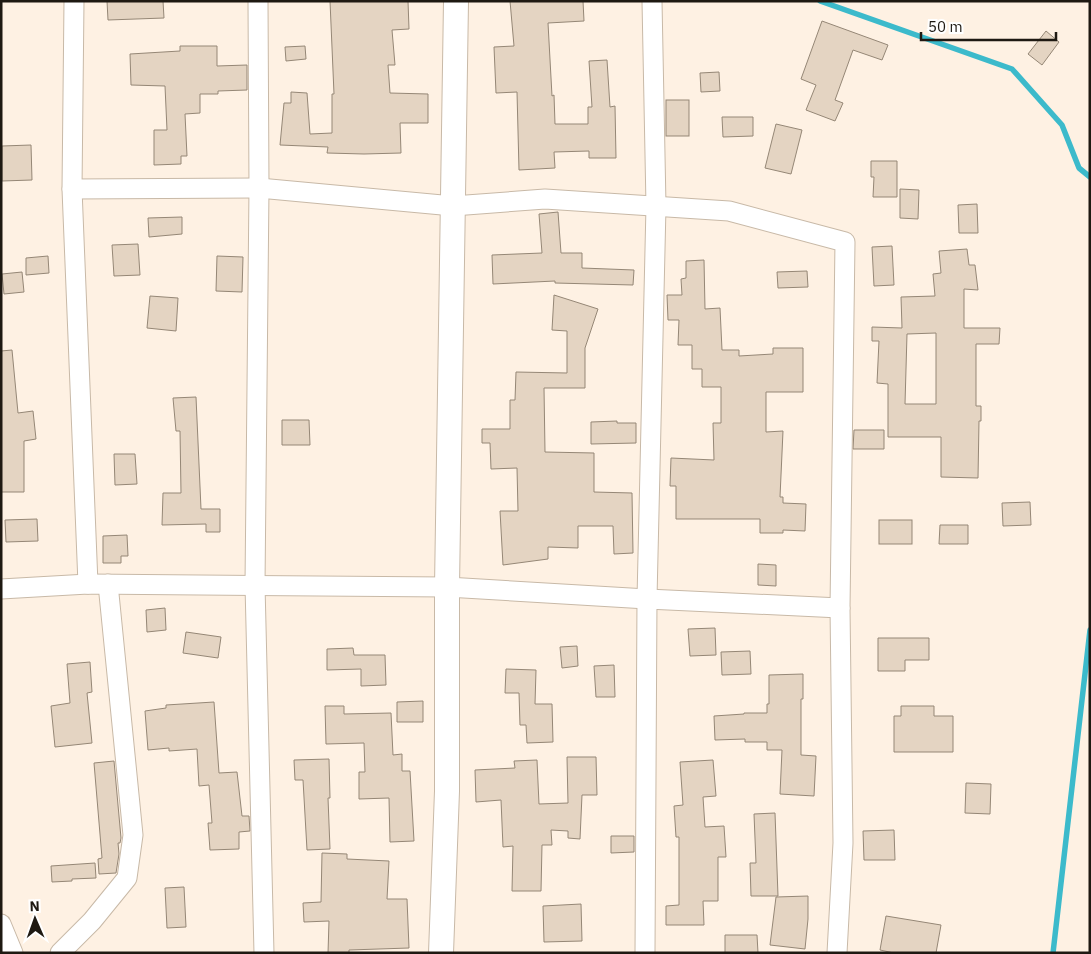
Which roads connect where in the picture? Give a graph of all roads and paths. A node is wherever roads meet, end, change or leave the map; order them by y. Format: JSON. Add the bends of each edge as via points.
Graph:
{"nodes":[{"id":1,"x":74,"y":1,"type":"edge"},
{"id":2,"x":258,"y":1,"type":"edge"},
{"id":3,"x":456,"y":1,"type":"edge"},
{"id":4,"x":652,"y":1,"type":"edge"},
{"id":5,"x":259,"y":188,"type":"junction"},
{"id":6,"x":72,"y":189,"type":"junction"},
{"id":7,"x":453,"y":206,"type":"junction"},
{"id":8,"x":656,"y":206,"type":"junction"},
{"id":9,"x":88,"y":584,"type":"junction"},
{"id":10,"x":108,"y":584,"type":"junction"},
{"id":11,"x":255,"y":585,"type":"junction"},
{"id":12,"x":447,"y":587,"type":"junction"},
{"id":13,"x":1,"y":589,"type":"edge"},
{"id":14,"x":647,"y":599,"type":"junction"},
{"id":15,"x":840,"y":608,"type":"junction"},
{"id":16,"x":1,"y":924,"type":"edge"},
{"id":17,"x":13,"y":953,"type":"edge"},
{"id":18,"x":60,"y":953,"type":"edge"},
{"id":19,"x":264,"y":953,"type":"edge"},
{"id":20,"x":441,"y":953,"type":"edge"},
{"id":21,"x":644,"y":953,"type":"edge"},
{"id":22,"x":837,"y":953,"type":"edge"}],
"edges":[{"from":1,"to":6,"type":"street"},
{"from":2,"to":5,"type":"street"},
{"from":3,"to":7,"type":"street"},
{"from":4,"to":8,"type":"street"},
{"from":5,"to":6,"type":"street"},
{"from":5,"to":7,"type":"street"},
{"from":5,"to":11,"type":"street"},
{"from":6,"to":9,"type":"street"},
{"from":7,"to":8,"type":"street","via":[[546,199]]},
{"from":7,"to":12,"type":"street"},
{"from":8,"to":14,"type":"street"},
{"from":8,"to":15,"type":"street","via":[[729,211],[845,242]]},
{"from":9,"to":10,"type":"street"},
{"from":9,"to":13,"type":"street"},
{"from":10,"to":11,"type":"street"},
{"from":10,"to":18,"type":"street","via":[[133,835],[127,878],[92,921]]},
{"from":11,"to":12,"type":"street"},
{"from":11,"to":19,"type":"street"},
{"from":12,"to":14,"type":"street"},
{"from":12,"to":20,"type":"street"},
{"from":14,"to":15,"type":"street"},
{"from":14,"to":21,"type":"street"},
{"from":15,"to":22,"type":"street","via":[[842,843]]},
{"from":16,"to":17,"type":"street"}]}
